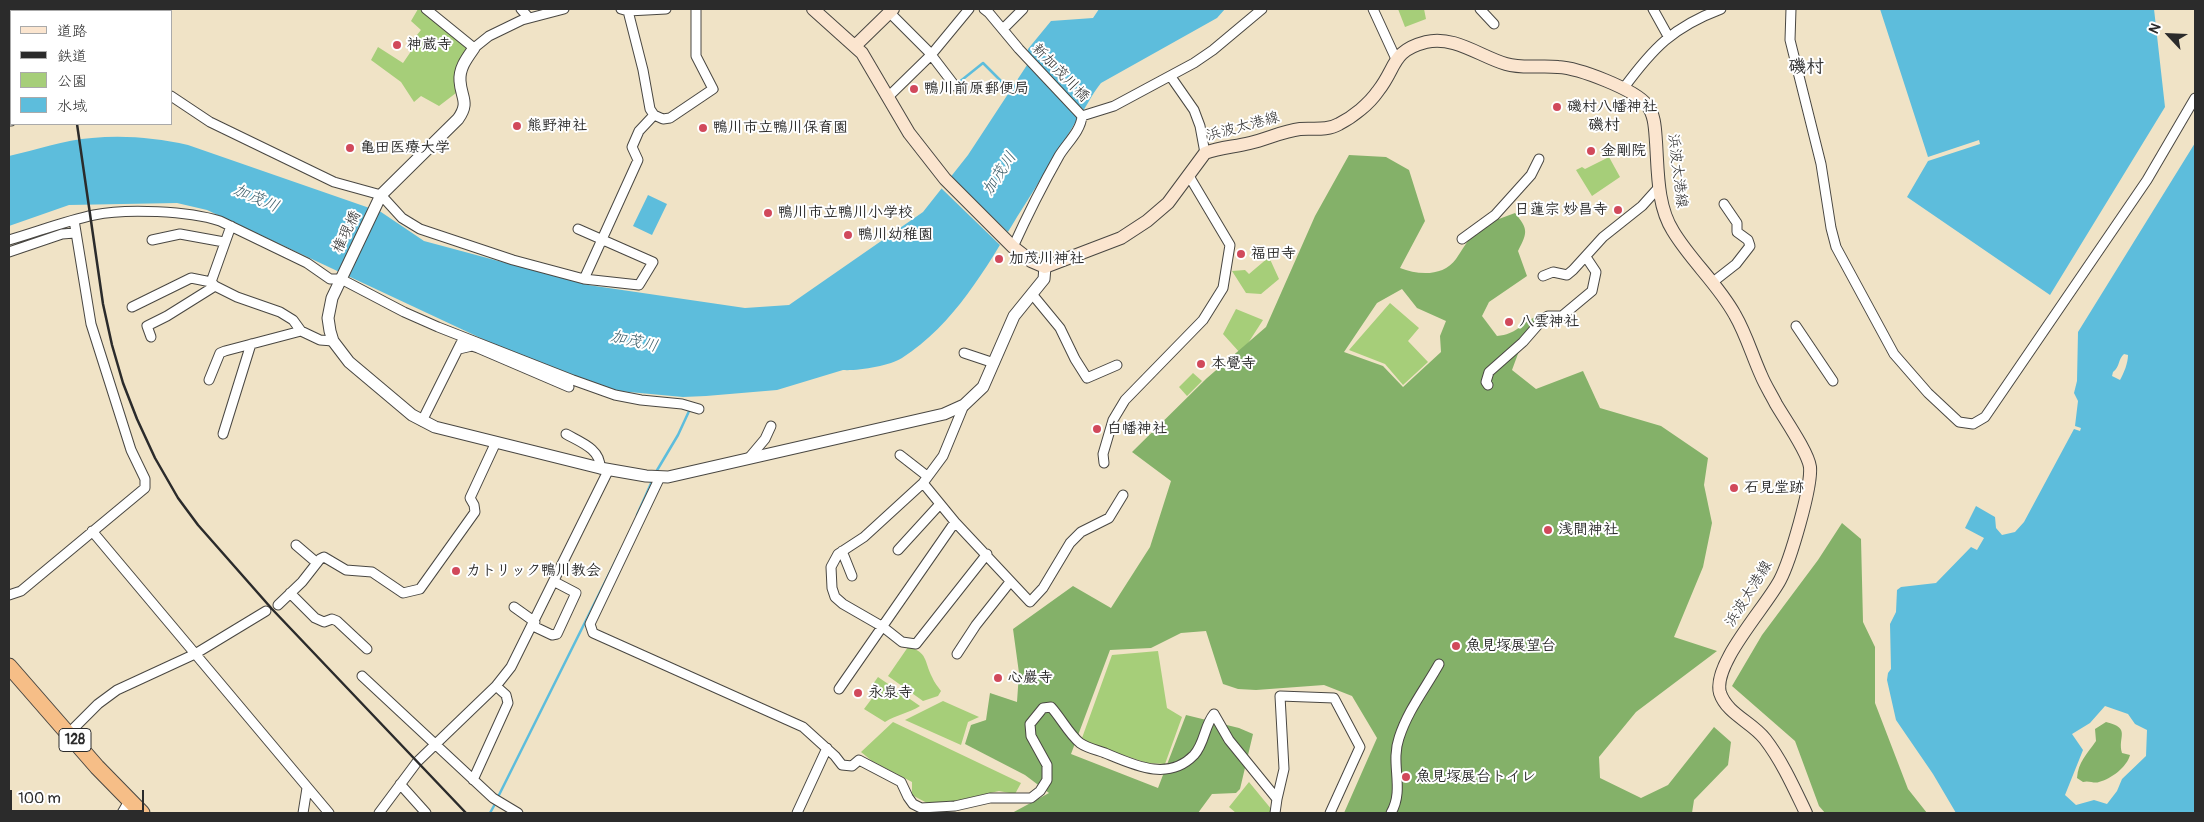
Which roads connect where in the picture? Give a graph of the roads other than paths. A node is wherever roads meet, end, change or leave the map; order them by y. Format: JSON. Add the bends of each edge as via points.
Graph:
{"nodes":[{"id":1,"x":426,"y":9,"type":"edge"},
{"id":2,"x":521,"y":9,"type":"edge"},
{"id":3,"x":564,"y":9,"type":"edge"},
{"id":4,"x":666,"y":9,"type":"edge"},
{"id":5,"x":696,"y":9,"type":"edge"},
{"id":6,"x":813,"y":9,"type":"edge"},
{"id":7,"x":969,"y":9,"type":"edge"},
{"id":8,"x":984,"y":9,"type":"edge"},
{"id":9,"x":1023,"y":9,"type":"edge"},
{"id":10,"x":1262,"y":9,"type":"edge"},
{"id":11,"x":1374,"y":9,"type":"edge"},
{"id":12,"x":1480,"y":9,"type":"edge"},
{"id":13,"x":1653,"y":9,"type":"edge"},
{"id":14,"x":1722,"y":9,"type":"edge"},
{"id":15,"x":1791,"y":9,"type":"edge"},
{"id":16,"x":625,"y":10,"type":"edge"},
{"id":17,"x":891,"y":10,"type":"edge"},
{"id":18,"x":529,"y":18,"type":"junction"},
{"id":19,"x":1494,"y":24,"type":"dead end"},
{"id":20,"x":1003,"y":29,"type":"junction"},
{"id":21,"x":1668,"y":36,"type":"junction"},
{"id":22,"x":856,"y":45,"type":"junction"},
{"id":23,"x":474,"y":48,"type":"junction"},
{"id":24,"x":931,"y":54,"type":"junction"},
{"id":25,"x":1396,"y":60,"type":"junction"},
{"id":26,"x":1171,"y":77,"type":"junction"},
{"id":27,"x":955,"y":86,"type":"dead end"},
{"id":28,"x":1623,"y":89,"type":"junction"},
{"id":29,"x":172,"y":97,"type":"edge"},
{"id":30,"x":888,"y":97,"type":"junction"},
{"id":31,"x":2195,"y":98,"type":"edge"},
{"id":32,"x":654,"y":115,"type":"junction"},
{"id":33,"x":1082,"y":116,"type":"junction"},
{"id":34,"x":1205,"y":153,"type":"junction"},
{"id":35,"x":1539,"y":159,"type":"dead end"},
{"id":36,"x":1189,"y":176,"type":"junction"},
{"id":37,"x":1660,"y":186,"type":"junction"},
{"id":38,"x":380,"y":198,"type":"junction"},
{"id":39,"x":1724,"y":204,"type":"dead end"},
{"id":40,"x":74,"y":220,"type":"junction"},
{"id":41,"x":231,"y":226,"type":"junction"},
{"id":42,"x":578,"y":229,"type":"dead end"},
{"id":43,"x":75,"y":233,"type":"junction"},
{"id":44,"x":601,"y":238,"type":"junction"},
{"id":45,"x":1462,"y":239,"type":"dead end"},
{"id":46,"x":9,"y":240,"type":"edge"},
{"id":47,"x":152,"y":240,"type":"dead end"},
{"id":48,"x":224,"y":242,"type":"junction"},
{"id":49,"x":1011,"y":245,"type":"junction"},
{"id":50,"x":9,"y":252,"type":"edge"},
{"id":51,"x":1586,"y":257,"type":"junction"},
{"id":52,"x":1045,"y":267,"type":"junction"},
{"id":53,"x":1543,"y":276,"type":"dead end"},
{"id":54,"x":342,"y":277,"type":"junction"},
{"id":55,"x":584,"y":279,"type":"junction"},
{"id":56,"x":1713,"y":282,"type":"junction"},
{"id":57,"x":213,"y":284,"type":"junction"},
{"id":58,"x":1032,"y":294,"type":"junction"},
{"id":59,"x":132,"y":307,"type":"dead end"},
{"id":60,"x":1796,"y":326,"type":"dead end"},
{"id":61,"x":301,"y":331,"type":"junction"},
{"id":62,"x":465,"y":336,"type":"junction"},
{"id":63,"x":151,"y":337,"type":"dead end"},
{"id":64,"x":333,"y":340,"type":"junction"},
{"id":65,"x":251,"y":344,"type":"junction"},
{"id":66,"x":459,"y":348,"type":"junction"},
{"id":67,"x":964,"y":353,"type":"dead end"},
{"id":68,"x":994,"y":363,"type":"junction"},
{"id":69,"x":1117,"y":365,"type":"dead end"},
{"id":70,"x":209,"y":380,"type":"dead end"},
{"id":71,"x":1833,"y":381,"type":"dead end"},
{"id":72,"x":1488,"y":385,"type":"dead end"},
{"id":73,"x":569,"y":387,"type":"dead end"},
{"id":74,"x":964,"y":405,"type":"junction"},
{"id":75,"x":699,"y":409,"type":"dead end"},
{"id":76,"x":422,"y":421,"type":"junction"},
{"id":77,"x":772,"y":426,"type":"dead end"},
{"id":78,"x":223,"y":434,"type":"dead end"},
{"id":79,"x":566,"y":434,"type":"dead end"},
{"id":80,"x":496,"y":442,"type":"junction"},
{"id":81,"x":900,"y":455,"type":"dead end"},
{"id":82,"x":749,"y":458,"type":"junction"},
{"id":83,"x":1104,"y":463,"type":"dead end"},
{"id":84,"x":604,"y":468,"type":"junction"},
{"id":85,"x":660,"y":477,"type":"junction"},
{"id":86,"x":925,"y":480,"type":"junction"},
{"id":87,"x":1123,"y":495,"type":"dead end"},
{"id":88,"x":940,"y":504,"type":"junction"},
{"id":89,"x":956,"y":522,"type":"junction"},
{"id":90,"x":92,"y":531,"type":"junction"},
{"id":91,"x":296,"y":545,"type":"dead end"},
{"id":92,"x":898,"y":550,"type":"dead end"},
{"id":93,"x":842,"y":551,"type":"junction"},
{"id":94,"x":986,"y":554,"type":"junction"},
{"id":95,"x":317,"y":563,"type":"junction"},
{"id":96,"x":852,"y":576,"type":"dead end"},
{"id":97,"x":555,"y":582,"type":"junction"},
{"id":98,"x":1010,"y":582,"type":"junction"},
{"id":99,"x":290,"y":593,"type":"junction"},
{"id":100,"x":9,"y":595,"type":"edge"},
{"id":101,"x":278,"y":604,"type":"dead end"},
{"id":102,"x":514,"y":607,"type":"dead end"},
{"id":103,"x":266,"y":611,"type":"dead end"},
{"id":104,"x":534,"y":624,"type":"junction"},
{"id":105,"x":883,"y":627,"type":"junction"},
{"id":106,"x":367,"y":649,"type":"dead end"},
{"id":107,"x":195,"y":654,"type":"junction"},
{"id":108,"x":957,"y":654,"type":"dead end"},
{"id":109,"x":1439,"y":664,"type":"dead end"},
{"id":110,"x":9,"y":666,"type":"edge"},
{"id":111,"x":362,"y":676,"type":"dead end"},
{"id":112,"x":496,"y":686,"type":"junction"},
{"id":113,"x":839,"y":689,"type":"dead end"},
{"id":114,"x":70,"y":733,"type":"junction"},
{"id":115,"x":434,"y":744,"type":"junction"},
{"id":116,"x":827,"y":748,"type":"junction"},
{"id":117,"x":473,"y":780,"type":"junction"},
{"id":118,"x":400,"y":784,"type":"junction"},
{"id":119,"x":307,"y":788,"type":"junction"},
{"id":120,"x":1277,"y":799,"type":"junction"},
{"id":121,"x":126,"y":807,"type":"edge"},
{"id":122,"x":142,"y":813,"type":"edge"},
{"id":123,"x":303,"y":813,"type":"edge"},
{"id":124,"x":329,"y":813,"type":"edge"},
{"id":125,"x":379,"y":813,"type":"edge"},
{"id":126,"x":426,"y":813,"type":"edge"},
{"id":127,"x":518,"y":813,"type":"edge"},
{"id":128,"x":796,"y":813,"type":"edge"},
{"id":129,"x":1275,"y":813,"type":"edge"},
{"id":130,"x":1330,"y":813,"type":"edge"},
{"id":131,"x":1391,"y":813,"type":"edge"},
{"id":132,"x":1806,"y":813,"type":"edge"}],
"edges":[{"from":1,"to":23,"type":"street"},
{"from":2,"to":18,"type":"street"},
{"from":3,"to":18,"type":"street"},
{"from":4,"to":16,"type":"street"},
{"from":5,"to":32,"type":"street","via":[[696,56],[713,89],[670,118]]},
{"from":6,"to":22,"type":"main road"},
{"from":7,"to":24,"type":"street"},
{"from":8,"to":20,"type":"street","name":"新加茂川橋"},
{"from":9,"to":20,"type":"street"},
{"from":10,"to":26,"type":"street","via":[[1213,50]]},
{"from":11,"to":25,"type":"street"},
{"from":12,"to":19,"type":"street"},
{"from":13,"to":21,"type":"street"},
{"from":14,"to":21,"type":"street"},
{"from":15,"to":31,"type":"street","via":[[1790,40],[1821,164],[1836,247],[1894,354],[1959,422],[1973,424],[1985,417],[2147,180]]},
{"from":16,"to":32,"type":"street"},
{"from":17,"to":22,"type":"main road"},
{"from":17,"to":24,"type":"street"},
{"from":18,"to":23,"type":"street","via":[[489,36]]},
{"from":20,"to":33,"type":"street","name":"新加茂川橋"},
{"from":21,"to":28,"type":"street","via":[[1644,60]]},
{"from":22,"to":30,"type":"main road"},
{"from":23,"to":38,"type":"street","name":"権現橋","via":[[461,71],[464,110]]},
{"from":24,"to":27,"type":"street"},
{"from":24,"to":30,"type":"street"},
{"from":25,"to":28,"type":"main road","name":"浜波太港線","via":[[1416,45],[1433,40],[1444,41],[1515,66],[1579,70]]},
{"from":25,"to":34,"type":"main road","name":"浜波太港線","via":[[1378,91],[1339,124],[1330,128],[1289,131]]},
{"from":26,"to":33,"type":"street","via":[[1114,106]]},
{"from":26,"to":34,"type":"street","via":[[1194,110]]},
{"from":28,"to":37,"type":"main road","name":"浜波太港線","via":[[1645,102],[1654,119]]},
{"from":29,"to":38,"type":"street","via":[[210,122],[334,182]]},
{"from":30,"to":49,"type":"main road","via":[[909,133],[945,179]]},
{"from":32,"to":44,"type":"street","via":[[639,131],[632,147],[638,160]]},
{"from":33,"to":49,"type":"street"},
{"from":34,"to":36,"type":"main road","name":"浜波太港線"},
{"from":35,"to":45,"type":"street","via":[[1531,175],[1496,215]]},
{"from":36,"to":52,"type":"main road","name":"浜波太港線","via":[[1168,203],[1121,238]]},
{"from":36,"to":83,"type":"street","via":[[1230,245],[1223,288],[1203,320],[1125,400],[1113,420],[1103,454]]},
{"from":37,"to":51,"type":"street","via":[[1642,206],[1603,237]]},
{"from":37,"to":56,"type":"main road","name":"浜波太港線","via":[[1672,231]]},
{"from":38,"to":54,"type":"street","name":"権現橋"},
{"from":38,"to":55,"type":"street","via":[[420,229],[513,260]]},
{"from":39,"to":56,"type":"street","via":[[1737,224],[1737,232],[1748,240],[1750,246],[1736,264]]},
{"from":40,"to":41,"type":"street","via":[[109,213],[159,212],[205,216]]},
{"from":40,"to":43,"type":"street"},
{"from":40,"to":46,"type":"street"},
{"from":41,"to":48,"type":"street"},
{"from":41,"to":54,"type":"street","via":[[307,263],[330,278]]},
{"from":42,"to":44,"type":"street"},
{"from":43,"to":50,"type":"street","via":[[62,234]]},
{"from":43,"to":90,"type":"street","via":[[91,324],[131,450],[145,479],[145,488]]},
{"from":44,"to":55,"type":"street"},
{"from":44,"to":55,"type":"street","via":[[654,262],[639,285]]},
{"from":47,"to":48,"type":"street","via":[[180,234]]},
{"from":48,"to":57,"type":"street"},
{"from":49,"to":52,"type":"main road","via":[[1031,261]]},
{"from":51,"to":53,"type":"street","via":[[1567,275],[1553,272]]},
{"from":51,"to":72,"type":"street","via":[[1596,272],[1592,292],[1562,316],[1543,319],[1489,372]]},
{"from":52,"to":58,"type":"street","via":[[1046,276]]},
{"from":54,"to":62,"type":"street","via":[[404,312]]},
{"from":54,"to":64,"type":"street","name":"権現橋","via":[[330,308]]},
{"from":56,"to":132,"type":"main road","name":"浜波太港線","via":[[1735,314],[1761,377],[1810,468],[1786,568],[1769,599],[1730,654],[1721,670],[1720,683],[1721,695],[1729,707],[1758,731],[1775,753]]},
{"from":57,"to":59,"type":"street","via":[[191,278]]},
{"from":57,"to":61,"type":"street","via":[[237,297],[280,312],[294,320]]},
{"from":57,"to":63,"type":"street","via":[[147,326]]},
{"from":58,"to":68,"type":"street","via":[[1014,316]]},
{"from":58,"to":69,"type":"street","via":[[1060,328],[1087,378]]},
{"from":60,"to":71,"type":"street"},
{"from":61,"to":64,"type":"street","via":[[320,340]]},
{"from":61,"to":65,"type":"street"},
{"from":62,"to":66,"type":"street"},
{"from":62,"to":75,"type":"street","via":[[615,395]]},
{"from":64,"to":76,"type":"street","via":[[349,362]]},
{"from":65,"to":70,"type":"street","via":[[220,353]]},
{"from":65,"to":78,"type":"street"},
{"from":66,"to":73,"type":"street","via":[[478,348]]},
{"from":66,"to":76,"type":"street"},
{"from":67,"to":68,"type":"street"},
{"from":68,"to":74,"type":"street","via":[[983,387]]},
{"from":74,"to":82,"type":"street","via":[[944,414]]},
{"from":74,"to":86,"type":"street","via":[[942,456]]},
{"from":76,"to":80,"type":"street"},
{"from":77,"to":82,"type":"street"},
{"from":79,"to":84,"type":"street","via":[[592,448]]},
{"from":80,"to":84,"type":"street"},
{"from":80,"to":95,"type":"street","via":[[470,498],[475,512],[420,589],[403,593],[372,572],[346,570],[324,557]]},
{"from":81,"to":86,"type":"street"},
{"from":82,"to":85,"type":"street"},
{"from":84,"to":85,"type":"street"},
{"from":84,"to":97,"type":"street"},
{"from":85,"to":116,"type":"street","via":[[590,630],[803,727]]},
{"from":86,"to":88,"type":"street"},
{"from":86,"to":93,"type":"street","via":[[864,537]]},
{"from":87,"to":98,"type":"street","via":[[1109,518],[1082,532],[1070,543],[1043,588],[1030,602]]},
{"from":88,"to":89,"type":"street"},
{"from":88,"to":92,"type":"street"},
{"from":89,"to":94,"type":"street"},
{"from":89,"to":105,"type":"street"},
{"from":90,"to":100,"type":"street","via":[[21,591]]},
{"from":90,"to":107,"type":"street"},
{"from":91,"to":95,"type":"street"},
{"from":93,"to":96,"type":"street"},
{"from":93,"to":105,"type":"street","via":[[831,567],[835,597]]},
{"from":94,"to":98,"type":"street"},
{"from":94,"to":105,"type":"street","via":[[916,644],[902,642]]},
{"from":95,"to":99,"type":"street"},
{"from":97,"to":104,"type":"street"},
{"from":97,"to":104,"type":"street","via":[[576,593],[556,634],[552,636]]},
{"from":98,"to":108,"type":"street"},
{"from":99,"to":101,"type":"street"},
{"from":99,"to":106,"type":"street","via":[[315,618],[324,622],[337,621]]},
{"from":102,"to":104,"type":"street"},
{"from":103,"to":107,"type":"street"},
{"from":104,"to":112,"type":"street","via":[[516,659]]},
{"from":105,"to":113,"type":"street"},
{"from":107,"to":114,"type":"street","via":[[117,690]]},
{"from":107,"to":119,"type":"street"},
{"from":109,"to":131,"type":"street","via":[[1412,708],[1398,739],[1398,802]]},
{"from":110,"to":114,"type":"highway","number":"128"},
{"from":111,"to":115,"type":"street"},
{"from":112,"to":115,"type":"street"},
{"from":112,"to":117,"type":"street","via":[[506,695],[508,703]]},
{"from":114,"to":121,"type":"highway","number":"128"},
{"from":115,"to":117,"type":"street"},
{"from":115,"to":118,"type":"street"},
{"from":116,"to":120,"type":"street","via":[[842,765],[852,766],[859,760],[901,782],[913,804],[921,808],[955,806],[990,798],[1030,798],[1040,791],[1047,780],[1047,765],[1031,736],[1030,724],[1043,708],[1051,707],[1080,743],[1155,770],[1168,770],[1183,764],[1194,754],[1214,714],[1229,740]]},
{"from":116,"to":128,"type":"street"},
{"from":117,"to":127,"type":"street","via":[[501,804]]},
{"from":118,"to":125,"type":"street"},
{"from":118,"to":126,"type":"street"},
{"from":119,"to":123,"type":"street"},
{"from":119,"to":124,"type":"street"},
{"from":120,"to":129,"type":"street"},
{"from":120,"to":130,"type":"street","via":[[1284,769],[1280,696],[1334,698],[1360,747]]},
{"from":121,"to":122,"type":"highway","number":"128"}]}
